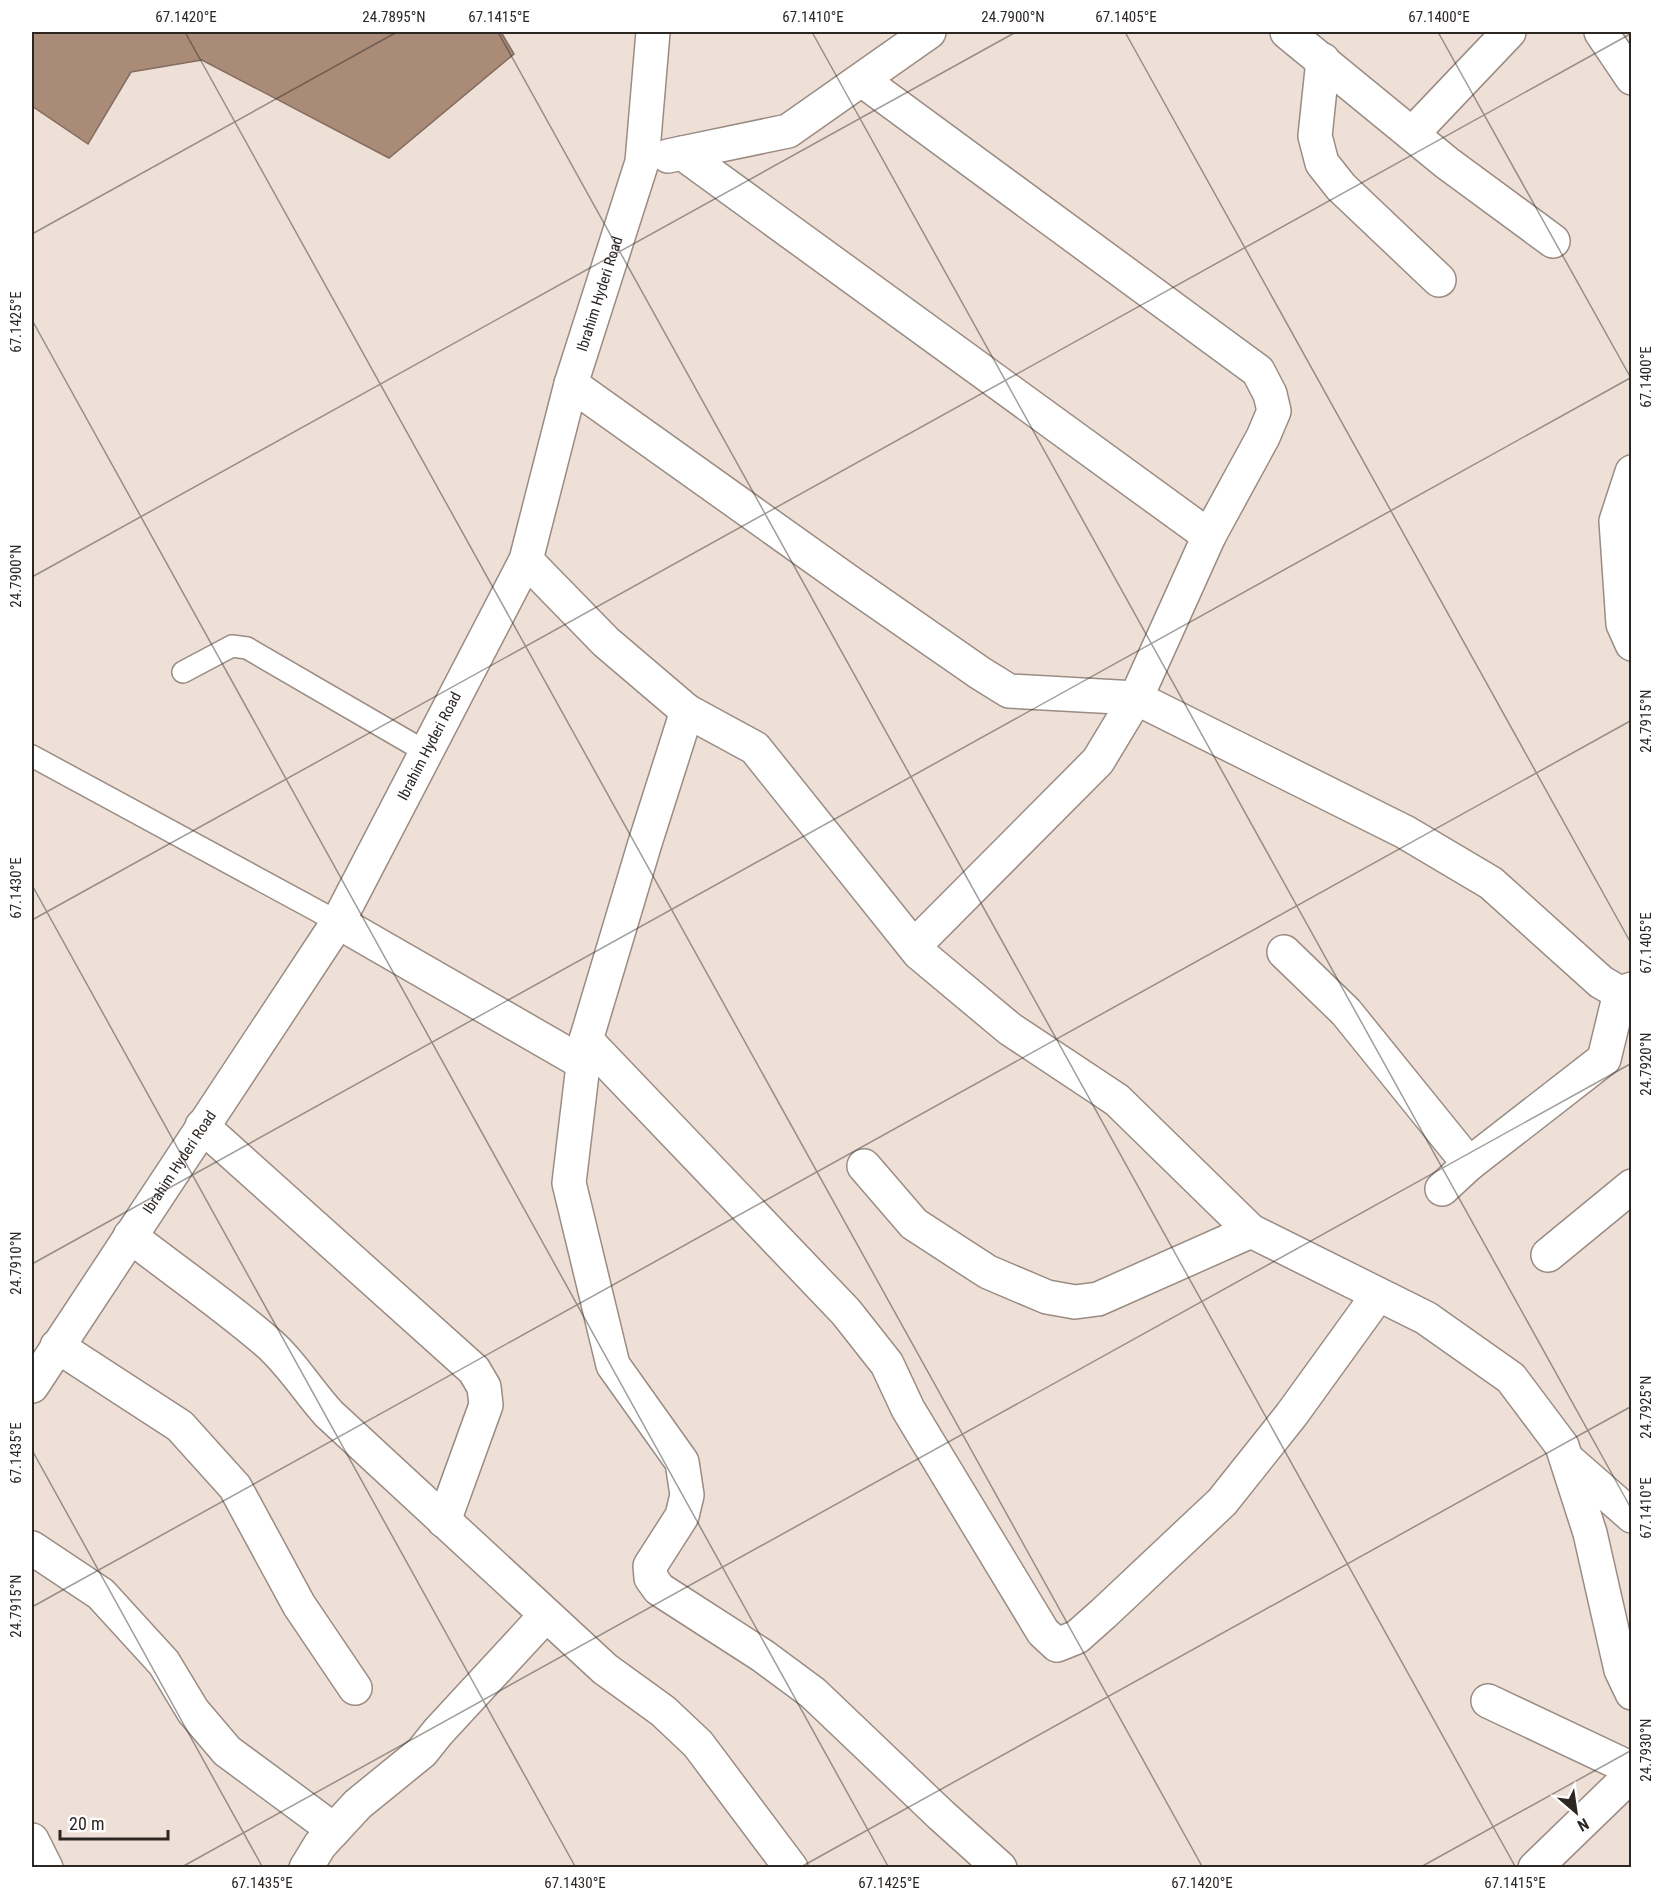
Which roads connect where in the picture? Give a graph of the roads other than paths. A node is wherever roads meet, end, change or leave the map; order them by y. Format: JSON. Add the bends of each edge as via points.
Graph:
{"nodes":[{"id":1,"x":653,"y":32,"type":"edge"},
{"id":2,"x":929,"y":32,"type":"edge"},
{"id":3,"x":1287,"y":32,"type":"edge"},
{"id":4,"x":1509,"y":32,"type":"edge"},
{"id":5,"x":1615,"y":38,"type":"edge"},
{"id":6,"x":1323,"y":60,"type":"junction"},
{"id":7,"x":1632,"y":78,"type":"edge"},
{"id":8,"x":862,"y":80,"type":"junction"},
{"id":9,"x":1412,"y":134,"type":"junction"},
{"id":10,"x":682,"y":153,"type":"junction"},
{"id":11,"x":642,"y":162,"type":"junction"},
{"id":12,"x":1553,"y":241,"type":"dead end"},
{"id":13,"x":1439,"y":280,"type":"dead end"},
{"id":14,"x":571,"y":384,"type":"junction"},
{"id":15,"x":1632,"y":472,"type":"edge"},
{"id":16,"x":1209,"y":536,"type":"junction"},
{"id":17,"x":526,"y":560,"type":"junction"},
{"id":18,"x":1632,"y":644,"type":"edge"},
{"id":19,"x":183,"y":672,"type":"dead end"},
{"id":20,"x":1136,"y":698,"type":"junction"},
{"id":21,"x":687,"y":711,"type":"junction"},
{"id":22,"x":426,"y":752,"type":"junction"},
{"id":23,"x":32,"y":756,"type":"edge"},
{"id":24,"x":338,"y":922,"type":"junction"},
{"id":25,"x":914,"y":945,"type":"junction"},
{"id":26,"x":1284,"y":952,"type":"dead end"},
{"id":27,"x":1626,"y":991,"type":"edge"},
{"id":28,"x":585,"y":1052,"type":"junction"},
{"id":29,"x":202,"y":1126,"type":"junction"},
{"id":30,"x":1468,"y":1164,"type":"junction"},
{"id":31,"x":864,"y":1166,"type":"dead end"},
{"id":32,"x":1632,"y":1186,"type":"edge"},
{"id":33,"x":1442,"y":1189,"type":"dead end"},
{"id":34,"x":1251,"y":1231,"type":"junction"},
{"id":35,"x":130,"y":1236,"type":"junction"},
{"id":36,"x":1548,"y":1255,"type":"dead end"},
{"id":37,"x":1378,"y":1295,"type":"junction"},
{"id":38,"x":57,"y":1346,"type":"junction"},
{"id":39,"x":32,"y":1386,"type":"edge"},
{"id":40,"x":1566,"y":1458,"type":"junction"},
{"id":41,"x":1632,"y":1516,"type":"edge"},
{"id":42,"x":444,"y":1521,"type":"junction"},
{"id":43,"x":32,"y":1548,"type":"edge"},
{"id":44,"x":546,"y":1615,"type":"junction"},
{"id":45,"x":355,"y":1688,"type":"dead end"},
{"id":46,"x":1632,"y":1693,"type":"edge"},
{"id":47,"x":1488,"y":1701,"type":"dead end"},
{"id":48,"x":1632,"y":1769,"type":"edge"},
{"id":49,"x":1632,"y":1774,"type":"edge"},
{"id":50,"x":334,"y":1830,"type":"junction"},
{"id":51,"x":32,"y":1839,"type":"edge"},
{"id":52,"x":46,"y":1868,"type":"edge"},
{"id":53,"x":306,"y":1868,"type":"edge"},
{"id":54,"x":791,"y":1868,"type":"edge"},
{"id":55,"x":1000,"y":1868,"type":"edge"},
{"id":56,"x":1535,"y":1868,"type":"edge"}],
"edges":[{"from":1,"to":11,"type":"street","name":"Ibrahim Hyderi Road"},
{"from":2,"to":8,"type":"street"},
{"from":3,"to":6,"type":"street"},
{"from":4,"to":9,"type":"street"},
{"from":5,"to":7,"type":"street"},
{"from":6,"to":9,"type":"street"},
{"from":6,"to":13,"type":"street","via":[[1315,136],[1322,163],[1341,187]]},
{"from":8,"to":10,"type":"street","via":[[788,131]]},
{"from":8,"to":16,"type":"street","via":[[1257,371],[1274,411]]},
{"from":9,"to":12,"type":"street"},
{"from":10,"to":11,"type":"street"},
{"from":10,"to":16,"type":"street"},
{"from":11,"to":14,"type":"street","name":"Ibrahim Hyderi Road"},
{"from":14,"to":17,"type":"street","name":"Ibrahim Hyderi Road"},
{"from":14,"to":20,"type":"street","via":[[1010,691]]},
{"from":15,"to":18,"type":"street","via":[[1616,521],[1623,624]]},
{"from":16,"to":20,"type":"street"},
{"from":17,"to":21,"type":"street","via":[[606,642]]},
{"from":17,"to":22,"type":"street","name":"Ibrahim Hyderi Road"},
{"from":19,"to":22,"type":"lane","via":[[232,646],[247,648]]},
{"from":20,"to":25,"type":"street","via":[[1098,761]]},
{"from":20,"to":27,"type":"street","via":[[1405,832],[1491,883],[1601,982]]},
{"from":21,"to":25,"type":"street","via":[[755,748]]},
{"from":21,"to":28,"type":"street"},
{"from":22,"to":24,"type":"street","name":"Ibrahim Hyderi Road"},
{"from":23,"to":24,"type":"lane"},
{"from":24,"to":28,"type":"street"},
{"from":24,"to":29,"type":"street","name":"Ibrahim Hyderi Road"},
{"from":25,"to":34,"type":"street","via":[[1010,1029],[1117,1100]]},
{"from":26,"to":30,"type":"street","via":[[1346,1012]]},
{"from":27,"to":30,"type":"street","via":[[1604,1059]]},
{"from":28,"to":37,"type":"street","via":[[838,1304],[887,1364],[950,1482],[1043,1632],[1057,1645],[1077,1637],[1098,1619],[1222,1502]]},
{"from":28,"to":55,"type":"street","via":[[570,1183],[575,1206],[614,1365],[682,1462],[687,1495],[682,1516],[650,1566],[651,1578],[659,1589],[764,1656],[813,1693]]},
{"from":29,"to":35,"type":"street","name":"Ibrahim Hyderi Road"},
{"from":29,"to":42,"type":"street","via":[[474,1370],[484,1387],[486,1405]]},
{"from":30,"to":33,"type":"street"},
{"from":31,"to":34,"type":"street","via":[[914,1224],[988,1272],[1047,1297],[1075,1302],[1098,1299]]},
{"from":32,"to":36,"type":"street"},
{"from":34,"to":37,"type":"street"},
{"from":35,"to":38,"type":"street","name":"Ibrahim Hyderi Road"},
{"from":35,"to":42,"type":"street","via":[[267,1341],[329,1414]]},
{"from":37,"to":40,"type":"street","via":[[1426,1318],[1511,1378],[1562,1446]]},
{"from":38,"to":39,"type":"street","name":"Ibrahim Hyderi Road"},
{"from":38,"to":45,"type":"street","via":[[180,1426],[235,1487],[299,1605]]},
{"from":40,"to":41,"type":"street"},
{"from":40,"to":46,"type":"street","via":[[1590,1533],[1621,1670]]},
{"from":42,"to":44,"type":"street"},
{"from":43,"to":50,"type":"street","via":[[101,1594],[164,1663],[193,1711],[227,1751]]},
{"from":44,"to":50,"type":"street","via":[[422,1752],[358,1804]]},
{"from":44,"to":54,"type":"street","via":[[698,1744]]},
{"from":47,"to":48,"type":"street"},
{"from":49,"to":56,"type":"street"},
{"from":50,"to":53,"type":"street"},
{"from":51,"to":52,"type":"street"}]}
